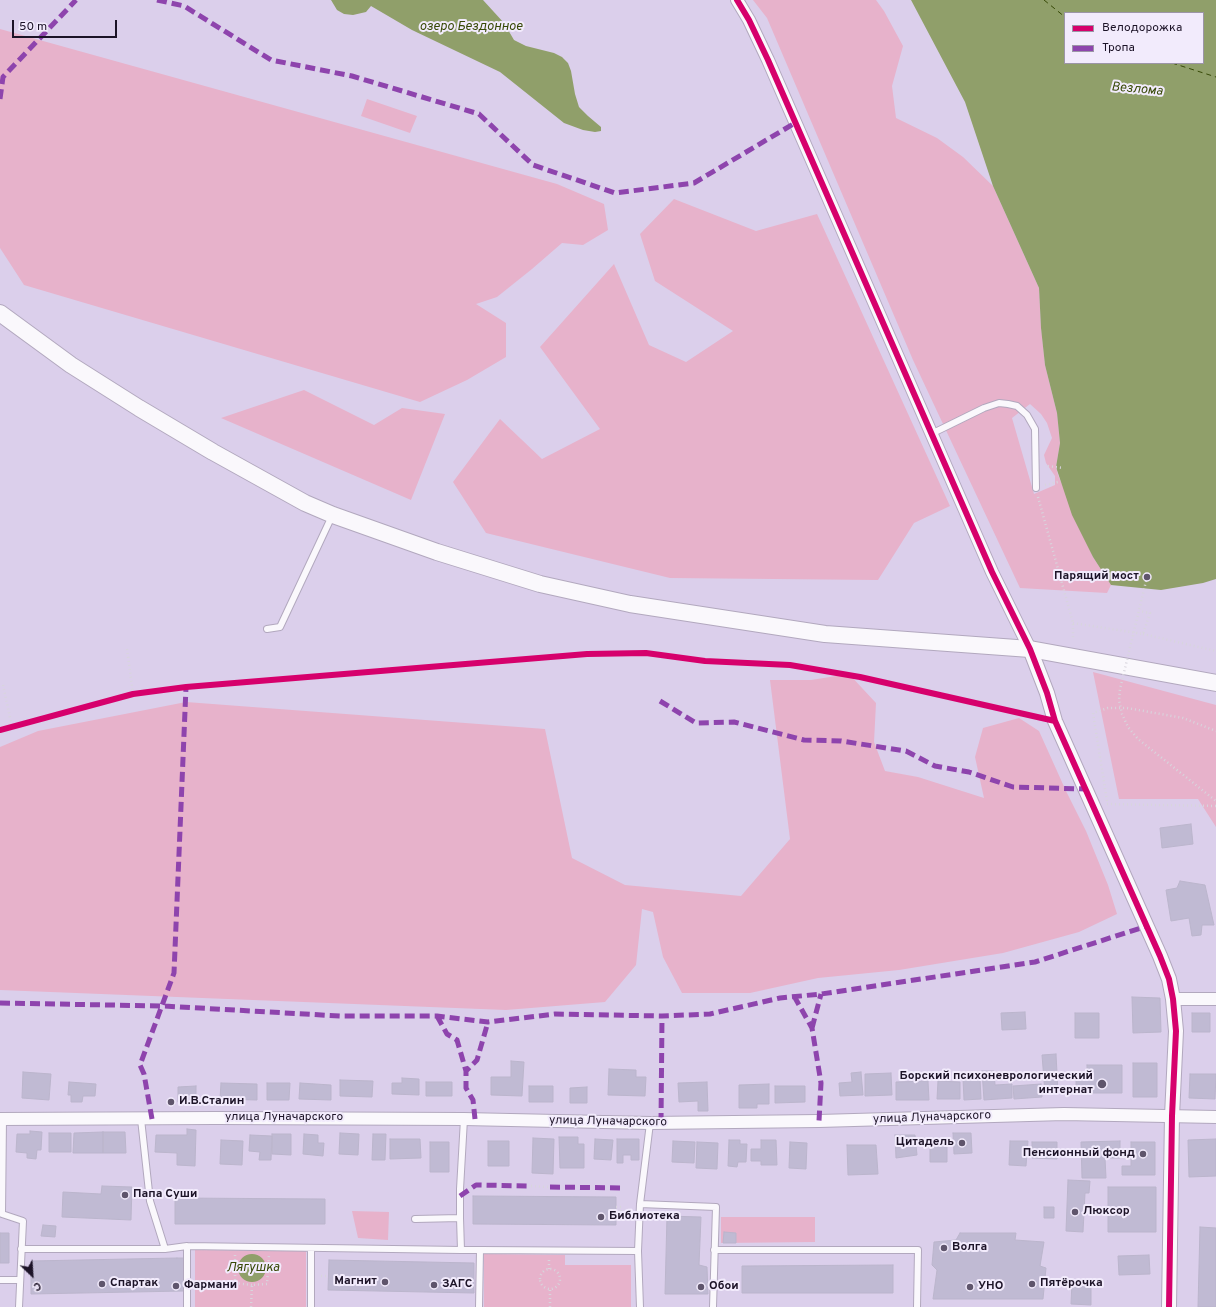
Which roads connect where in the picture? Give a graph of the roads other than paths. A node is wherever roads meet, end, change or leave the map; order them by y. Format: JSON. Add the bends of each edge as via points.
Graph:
{"nodes":[{"id":1,"x":737,"y":0,"type":"edge"},
{"id":2,"x":0,"y":313,"type":"edge"},
{"id":3,"x":931,"y":434,"type":"junction"},
{"id":4,"x":1036,"y":488,"type":"road end"},
{"id":5,"x":333,"y":515,"type":"junction"},
{"id":6,"x":267,"y":629,"type":"dead end"},
{"id":7,"x":1030,"y":648,"type":"junction"},
{"id":8,"x":1216,"y":683,"type":"edge"},
{"id":9,"x":1173,"y":999,"type":"junction"},
{"id":10,"x":1216,"y":999,"type":"edge"},
{"id":11,"x":1172,"y":1116,"type":"junction"},
{"id":12,"x":1216,"y":1117,"type":"edge"},
{"id":13,"x":2,"y":1119,"type":"edge"},
{"id":14,"x":141,"y":1119,"type":"junction"},
{"id":15,"x":464,"y":1119,"type":"junction"},
{"id":16,"x":650,"y":1123,"type":"junction"},
{"id":17,"x":640,"y":1204,"type":"junction"},
{"id":18,"x":460,"y":1218,"type":"junction"},
{"id":19,"x":415,"y":1219,"type":"dead end"},
{"id":20,"x":187,"y":1246,"type":"junction"},
{"id":21,"x":311,"y":1248,"type":"junction"},
{"id":22,"x":21,"y":1249,"type":"junction"},
{"id":23,"x":165,"y":1249,"type":"junction"},
{"id":24,"x":461,"y":1250,"type":"junction"},
{"id":25,"x":480,"y":1250,"type":"junction"},
{"id":26,"x":714,"y":1250,"type":"junction"},
{"id":27,"x":638,"y":1252,"type":"junction"},
{"id":28,"x":0,"y":1280,"type":"edge"},
{"id":29,"x":20,"y":1280,"type":"junction"},
{"id":30,"x":19,"y":1307,"type":"edge"},
{"id":31,"x":187,"y":1307,"type":"edge"},
{"id":32,"x":311,"y":1307,"type":"edge"},
{"id":33,"x":478,"y":1307,"type":"edge"},
{"id":34,"x":640,"y":1307,"type":"edge"},
{"id":35,"x":713,"y":1307,"type":"edge"},
{"id":36,"x":917,"y":1307,"type":"edge"},
{"id":37,"x":1169,"y":1307,"type":"edge"}],
"edges":[{"from":1,"to":3,"type":"street","via":[[768,60]]},
{"from":2,"to":5,"type":"main road","via":[[71,364],[139,408],[298,499]]},
{"from":3,"to":4,"type":"lane","via":[[984,408],[999,404],[1017,406],[1027,415],[1035,429]]},
{"from":3,"to":7,"type":"street","via":[[992,572]]},
{"from":5,"to":6,"type":"lane","via":[[280,627]]},
{"from":5,"to":7,"type":"main road","via":[[437,552],[540,584],[630,604],[825,634]]},
{"from":7,"to":8,"type":"main road"},
{"from":7,"to":9,"type":"street","via":[[1055,721],[1160,956]]},
{"from":9,"to":10,"type":"street"},
{"from":9,"to":11,"type":"street","via":[[1176,1031]]},
{"from":11,"to":12,"type":"street","name":"улица Луначарского"},
{"from":11,"to":16,"type":"street","name":"улица Луначарского","via":[[1064,1114]]},
{"from":11,"to":37,"type":"street"},
{"from":13,"to":14,"type":"street","name":"улица Луначарского"},
{"from":13,"to":22,"type":"lane","via":[[2,1214],[23,1220]]},
{"from":14,"to":15,"type":"street","name":"улица Луначарского"},
{"from":14,"to":23,"type":"lane","via":[[150,1201]]},
{"from":15,"to":16,"type":"street","name":"улица Луначарского"},
{"from":15,"to":18,"type":"lane"},
{"from":16,"to":17,"type":"lane"},
{"from":17,"to":26,"type":"lane","via":[[716,1207]]},
{"from":17,"to":27,"type":"lane"},
{"from":18,"to":19,"type":"lane"},
{"from":18,"to":24,"type":"lane"},
{"from":20,"to":21,"type":"lane"},
{"from":20,"to":23,"type":"lane"},
{"from":20,"to":31,"type":"lane"},
{"from":21,"to":24,"type":"lane"},
{"from":21,"to":32,"type":"lane"},
{"from":22,"to":23,"type":"lane"},
{"from":22,"to":29,"type":"lane"},
{"from":24,"to":25,"type":"lane"},
{"from":25,"to":27,"type":"lane"},
{"from":25,"to":33,"type":"lane"},
{"from":26,"to":35,"type":"lane"},
{"from":26,"to":36,"type":"lane","via":[[918,1250]]},
{"from":27,"to":34,"type":"lane"},
{"from":28,"to":29,"type":"lane"},
{"from":29,"to":30,"type":"lane"}]}
